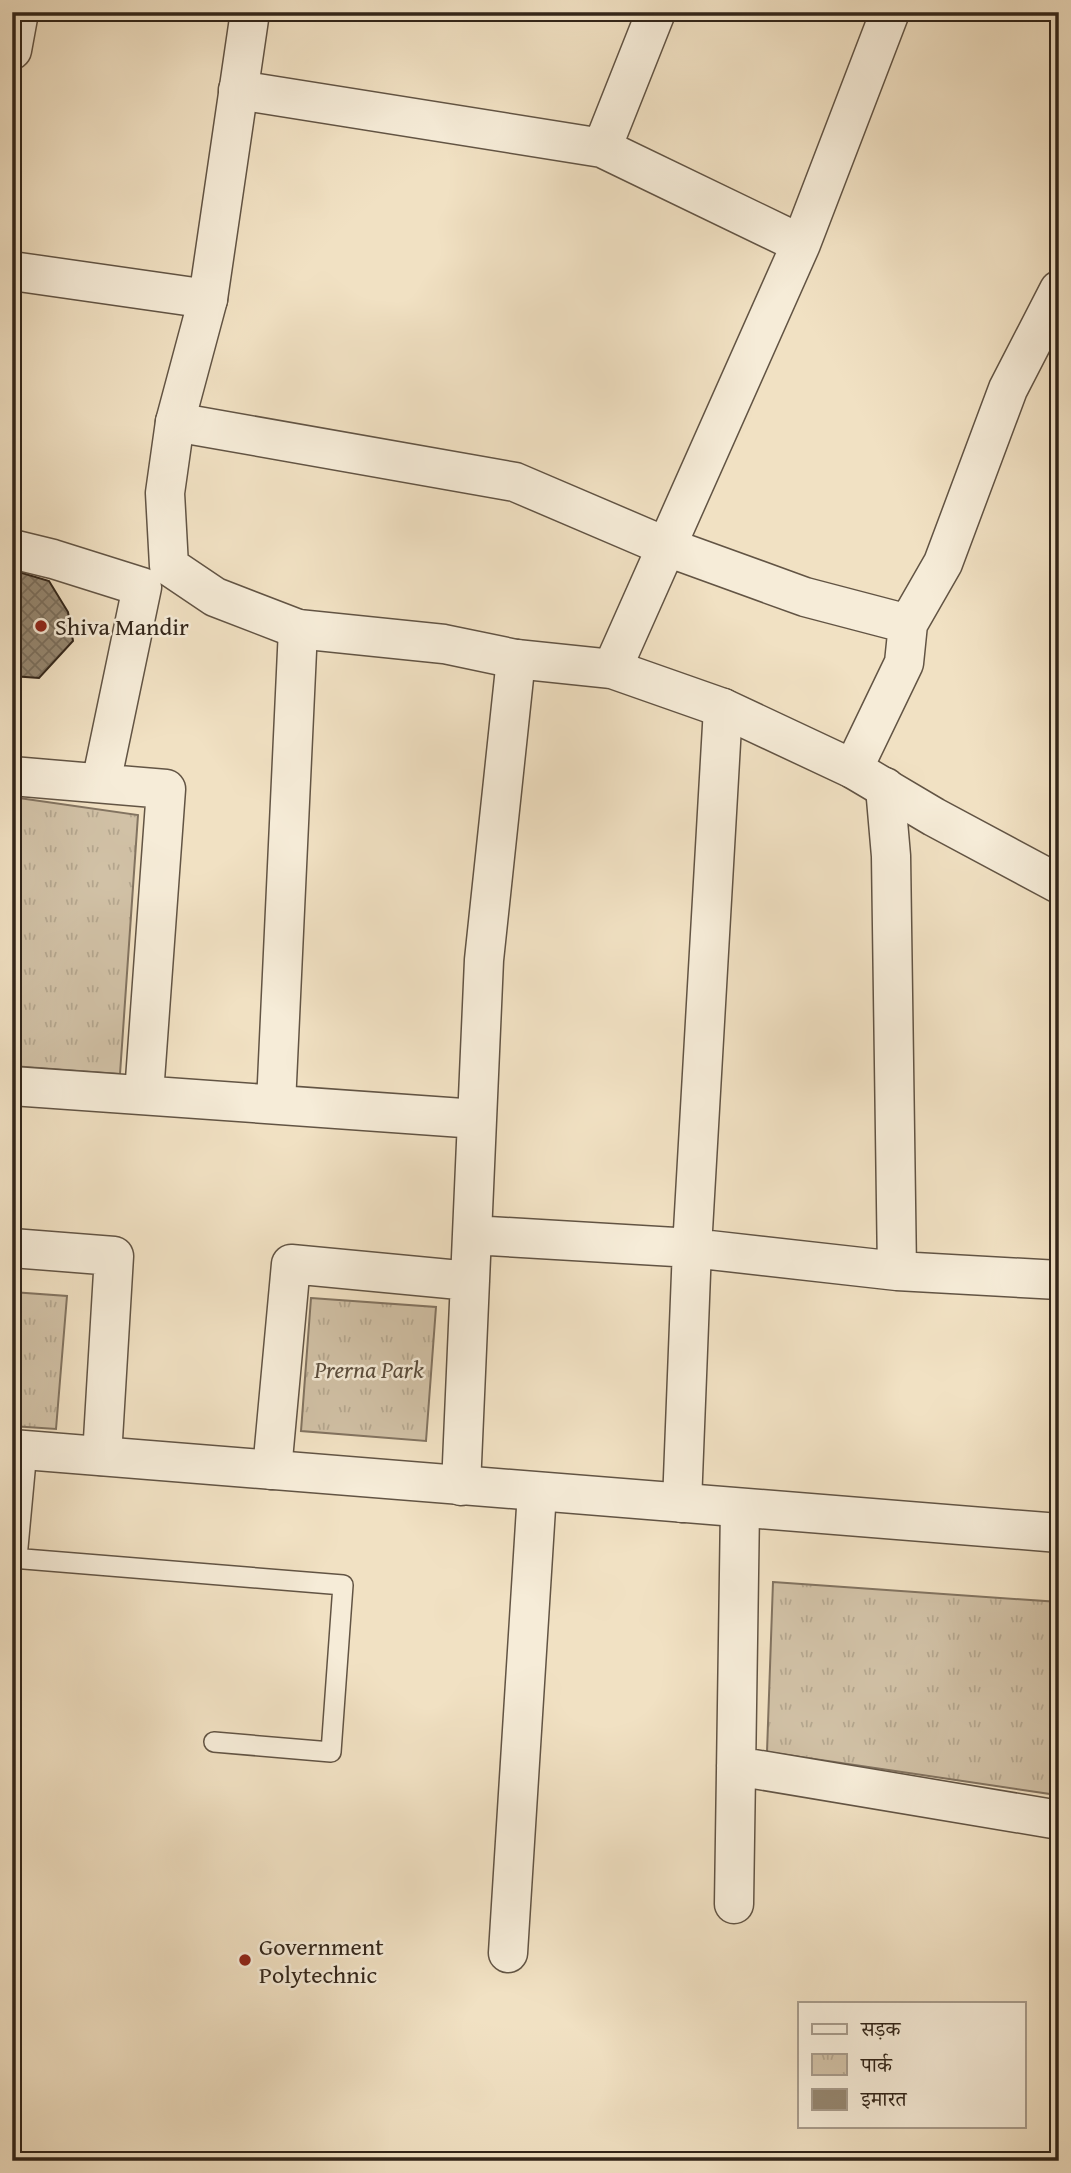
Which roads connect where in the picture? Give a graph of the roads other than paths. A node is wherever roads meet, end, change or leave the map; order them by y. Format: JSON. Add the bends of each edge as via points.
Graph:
{"nodes":[{"id":1,"x":19,"y":12,"type":"edge"},
{"id":2,"x":250,"y":12,"type":"edge"},
{"id":3,"x":656,"y":12,"type":"edge"},
{"id":4,"x":890,"y":12,"type":"edge"},
{"id":5,"x":12,"y":50,"type":"edge"},
{"id":6,"x":239,"y":90,"type":"junction"},
{"id":7,"x":602,"y":148,"type":"junction"},
{"id":8,"x":801,"y":244,"type":"junction"},
{"id":9,"x":12,"y":271,"type":"edge"},
{"id":10,"x":1059,"y":290,"type":"edge"},
{"id":11,"x":208,"y":299,"type":"junction"},
{"id":12,"x":175,"y":422,"type":"junction"},
{"id":13,"x":667,"y":547,"type":"junction"},
{"id":14,"x":12,"y":549,"type":"edge"},
{"id":15,"x":908,"y":624,"type":"junction"},
{"id":16,"x":298,"y":629,"type":"junction"},
{"id":17,"x":516,"y":659,"type":"junction"},
{"id":18,"x":612,"y":670,"type":"junction"},
{"id":19,"x":723,"y":708,"type":"junction"},
{"id":20,"x":12,"y":776,"type":"edge"},
{"id":21,"x":869,"y":778,"type":"junction"},
{"id":22,"x":101,"y":783,"type":"junction"},
{"id":23,"x":1059,"y":884,"type":"edge"},
{"id":24,"x":12,"y":1086,"type":"edge"},
{"id":25,"x":144,"y":1094,"type":"junction"},
{"id":26,"x":276,"y":1104,"type":"junction"},
{"id":27,"x":477,"y":1119,"type":"junction"},
{"id":28,"x":472,"y":1235,"type":"junction"},
{"id":29,"x":12,"y":1248,"type":"edge"},
{"id":30,"x":692,"y":1248,"type":"junction"},
{"id":31,"x":897,"y":1271,"type":"junction"},
{"id":32,"x":1059,"y":1279,"type":"edge"},
{"id":33,"x":470,"y":1281,"type":"junction"},
{"id":34,"x":20,"y":1450,"type":"edge"},
{"id":35,"x":102,"y":1457,"type":"junction"},
{"id":36,"x":272,"y":1470,"type":"junction"},
{"id":37,"x":461,"y":1486,"type":"junction"},
{"id":38,"x":537,"y":1492,"type":"junction"},
{"id":39,"x":682,"y":1503,"type":"junction"},
{"id":40,"x":740,"y":1508,"type":"junction"},
{"id":41,"x":1059,"y":1533,"type":"edge"},
{"id":42,"x":15,"y":1558,"type":"edge"},
{"id":43,"x":214,"y":1742,"type":"dead end"},
{"id":44,"x":736,"y":1766,"type":"junction"},
{"id":45,"x":1059,"y":1820,"type":"edge"},
{"id":46,"x":734,"y":1904,"type":"dead end"},
{"id":47,"x":508,"y":1953,"type":"dead end"}],
"edges":[{"from":1,"to":5,"type":"street"},
{"from":2,"to":6,"type":"street"},
{"from":3,"to":7,"type":"street"},
{"from":4,"to":8,"type":"street"},
{"from":6,"to":7,"type":"street"},
{"from":6,"to":11,"type":"street"},
{"from":7,"to":8,"type":"street"},
{"from":8,"to":13,"type":"street"},
{"from":9,"to":11,"type":"street"},
{"from":10,"to":15,"type":"street","via":[[1008,389],[943,563]]},
{"from":11,"to":12,"type":"street"},
{"from":12,"to":13,"type":"street","via":[[515,482]]},
{"from":12,"to":16,"type":"street","via":[[165,493],[169,566],[215,597]]},
{"from":13,"to":15,"type":"street","via":[[805,597]]},
{"from":13,"to":18,"type":"street"},
{"from":14,"to":22,"type":"street","via":[[142,587]]},
{"from":15,"to":21,"type":"street","via":[[904,663]]},
{"from":16,"to":17,"type":"street","via":[[444,644]]},
{"from":16,"to":26,"type":"street"},
{"from":17,"to":18,"type":"street"},
{"from":17,"to":27,"type":"street","via":[[484,960]]},
{"from":18,"to":19,"type":"street"},
{"from":19,"to":21,"type":"street"},
{"from":19,"to":30,"type":"street"},
{"from":20,"to":22,"type":"street"},
{"from":21,"to":23,"type":"street"},
{"from":21,"to":31,"type":"street","via":[[891,856]]},
{"from":22,"to":25,"type":"street","via":[[166,789]]},
{"from":24,"to":25,"type":"street"},
{"from":25,"to":26,"type":"street"},
{"from":26,"to":27,"type":"street"},
{"from":27,"to":28,"type":"street"},
{"from":28,"to":30,"type":"street"},
{"from":28,"to":33,"type":"street"},
{"from":29,"to":35,"type":"street","via":[[114,1256]]},
{"from":30,"to":31,"type":"street"},
{"from":30,"to":39,"type":"street"},
{"from":31,"to":32,"type":"street"},
{"from":33,"to":36,"type":"street","via":[[291,1265]]},
{"from":33,"to":37,"type":"street"},
{"from":34,"to":35,"type":"street"},
{"from":34,"to":42,"type":"lane"},
{"from":35,"to":36,"type":"street"},
{"from":36,"to":37,"type":"street"},
{"from":37,"to":38,"type":"street"},
{"from":38,"to":39,"type":"street"},
{"from":38,"to":47,"type":"street"},
{"from":39,"to":40,"type":"street"},
{"from":40,"to":41,"type":"street"},
{"from":40,"to":44,"type":"street"},
{"from":42,"to":43,"type":"lane","via":[[343,1585],[331,1752]]},
{"from":44,"to":45,"type":"street"},
{"from":44,"to":46,"type":"street"}]}
